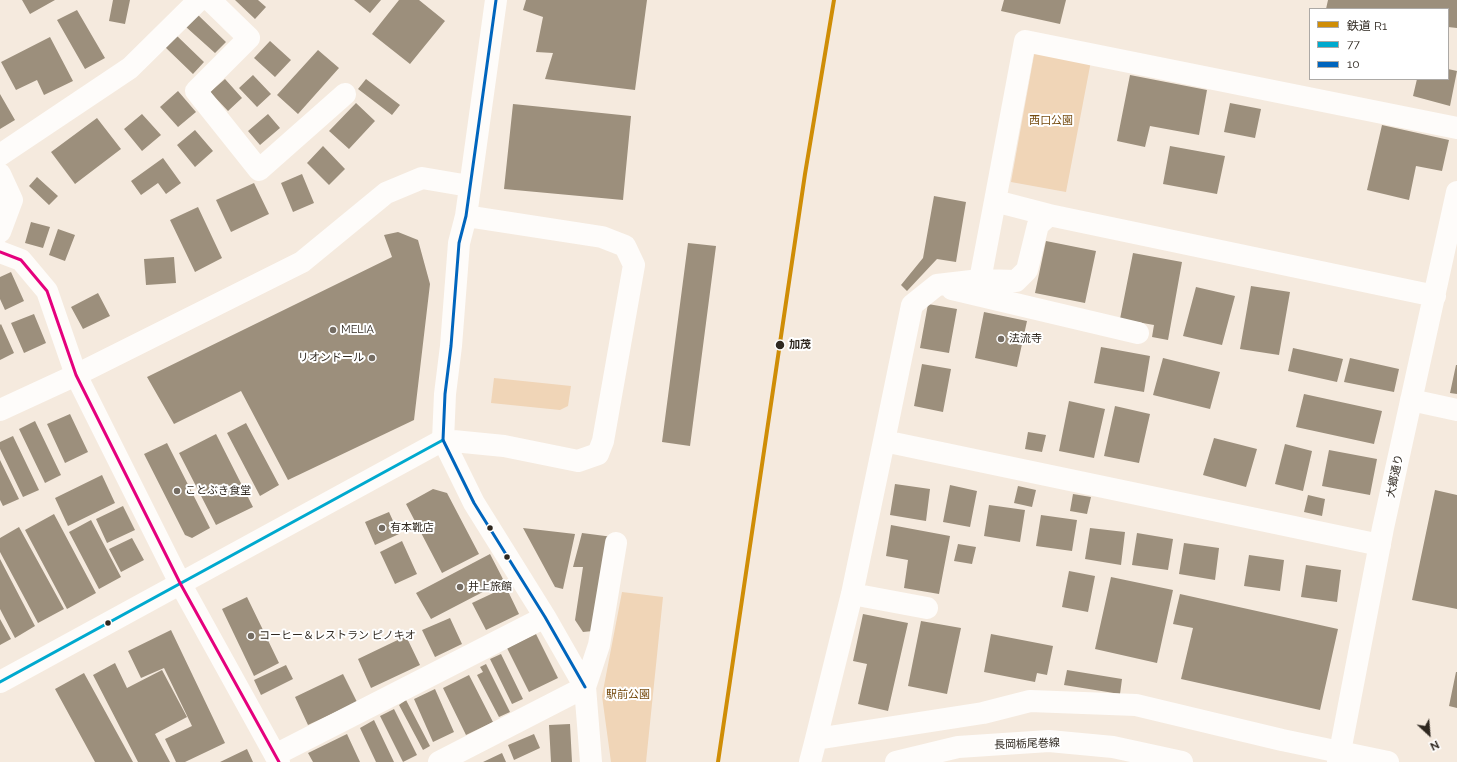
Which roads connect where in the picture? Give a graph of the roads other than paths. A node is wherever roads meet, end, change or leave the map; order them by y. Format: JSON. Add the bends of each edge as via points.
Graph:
{"nodes":[{"id":1,"x":199,"y":0,"type":"edge"},
{"id":2,"x":210,"y":0,"type":"edge"},
{"id":3,"x":496,"y":0,"type":"edge"},
{"id":4,"x":345,"y":94,"type":"dead end"},
{"id":5,"x":1457,"y":128,"type":"edge"},
{"id":6,"x":0,"y":155,"type":"edge"},
{"id":7,"x":0,"y":174,"type":"edge"},
{"id":8,"x":469,"y":186,"type":"junction"},
{"id":9,"x":1457,"y":192,"type":"edge"},
{"id":10,"x":995,"y":201,"type":"junction"},
{"id":11,"x":1049,"y":215,"type":"junction"},
{"id":12,"x":466,"y":216,"type":"junction"},
{"id":13,"x":0,"y":232,"type":"edge"},
{"id":14,"x":0,"y":252,"type":"edge"},
{"id":15,"x":980,"y":280,"type":"junction"},
{"id":16,"x":937,"y":285,"type":"junction"},
{"id":17,"x":1434,"y":296,"type":"junction"},
{"id":18,"x":1138,"y":333,"type":"dead end"},
{"id":19,"x":76,"y":375,"type":"junction"},
{"id":20,"x":1411,"y":400,"type":"junction"},
{"id":21,"x":0,"y":410,"type":"edge"},
{"id":22,"x":1457,"y":410,"type":"edge"},
{"id":23,"x":443,"y":440,"type":"junction"},
{"id":24,"x":884,"y":441,"type":"junction"},
{"id":25,"x":616,"y":543,"type":"dead end"},
{"id":26,"x":1380,"y":545,"type":"junction"},
{"id":27,"x":180,"y":583,"type":"junction"},
{"id":28,"x":852,"y":594,"type":"junction"},
{"id":29,"x":927,"y":608,"type":"dead end"},
{"id":30,"x":545,"y":617,"type":"junction"},
{"id":31,"x":0,"y":682,"type":"edge"},
{"id":32,"x":585,"y":687,"type":"junction"},
{"id":33,"x":816,"y":739,"type":"junction"},
{"id":34,"x":1339,"y":757,"type":"edge"},
{"id":35,"x":277,"y":759,"type":"edge"},
{"id":36,"x":439,"y":762,"type":"edge"},
{"id":37,"x":590,"y":762,"type":"edge"},
{"id":38,"x":810,"y":762,"type":"edge"},
{"id":39,"x":896,"y":762,"type":"edge"},
{"id":40,"x":1182,"y":762,"type":"edge"},
{"id":41,"x":1388,"y":762,"type":"edge"}],
"edges":[{"from":1,"to":6,"type":"street","via":[[130,68]]},
{"from":2,"to":4,"type":"street","via":[[249,38],[196,91],[259,170]]},
{"from":3,"to":8,"type":"street"},
{"from":5,"to":10,"type":"street","via":[[1025,42]]},
{"from":7,"to":13,"type":"street","via":[[12,200]]},
{"from":8,"to":12,"type":"street"},
{"from":8,"to":19,"type":"street","via":[[422,178],[386,193],[302,262]]},
{"from":9,"to":17,"type":"street","name":"大郷通り"},
{"from":10,"to":11,"type":"street"},
{"from":10,"to":15,"type":"street"},
{"from":11,"to":15,"type":"street","via":[[1038,225],[1027,270],[1016,281]]},
{"from":11,"to":17,"type":"street"},
{"from":12,"to":23,"type":"street","via":[[459,243]]},
{"from":12,"to":23,"type":"street","via":[[602,237],[625,246],[634,265],[603,441],[598,454],[578,460],[504,446]]},
{"from":14,"to":19,"type":"street","via":[[21,260],[47,291]]},
{"from":15,"to":16,"type":"street"},
{"from":16,"to":18,"type":"street"},
{"from":16,"to":24,"type":"street","via":[[912,305]]},
{"from":17,"to":20,"type":"street","name":"大郷通り"},
{"from":19,"to":21,"type":"street"},
{"from":19,"to":27,"type":"street"},
{"from":20,"to":22,"type":"street"},
{"from":20,"to":26,"type":"street","name":"大郷通り"},
{"from":23,"to":27,"type":"street"},
{"from":23,"to":30,"type":"street","via":[[474,503]]},
{"from":24,"to":26,"type":"street"},
{"from":24,"to":28,"type":"street"},
{"from":25,"to":32,"type":"street","via":[[600,645]]},
{"from":26,"to":34,"type":"street","name":"大郷通り"},
{"from":27,"to":31,"type":"street"},
{"from":27,"to":35,"type":"street"},
{"from":28,"to":29,"type":"street"},
{"from":28,"to":33,"type":"street"},
{"from":30,"to":32,"type":"street"},
{"from":30,"to":35,"type":"street"},
{"from":32,"to":36,"type":"street"},
{"from":32,"to":37,"type":"street"},
{"from":33,"to":34,"type":"street","via":[[983,712],[1030,701],[1136,705],[1282,740]]},
{"from":33,"to":38,"type":"street"},
{"from":34,"to":41,"type":"street"},
{"from":39,"to":40,"type":"street","name":"長岡栃尾巻線","via":[[958,747],[1048,741],[1113,747]]}]}
